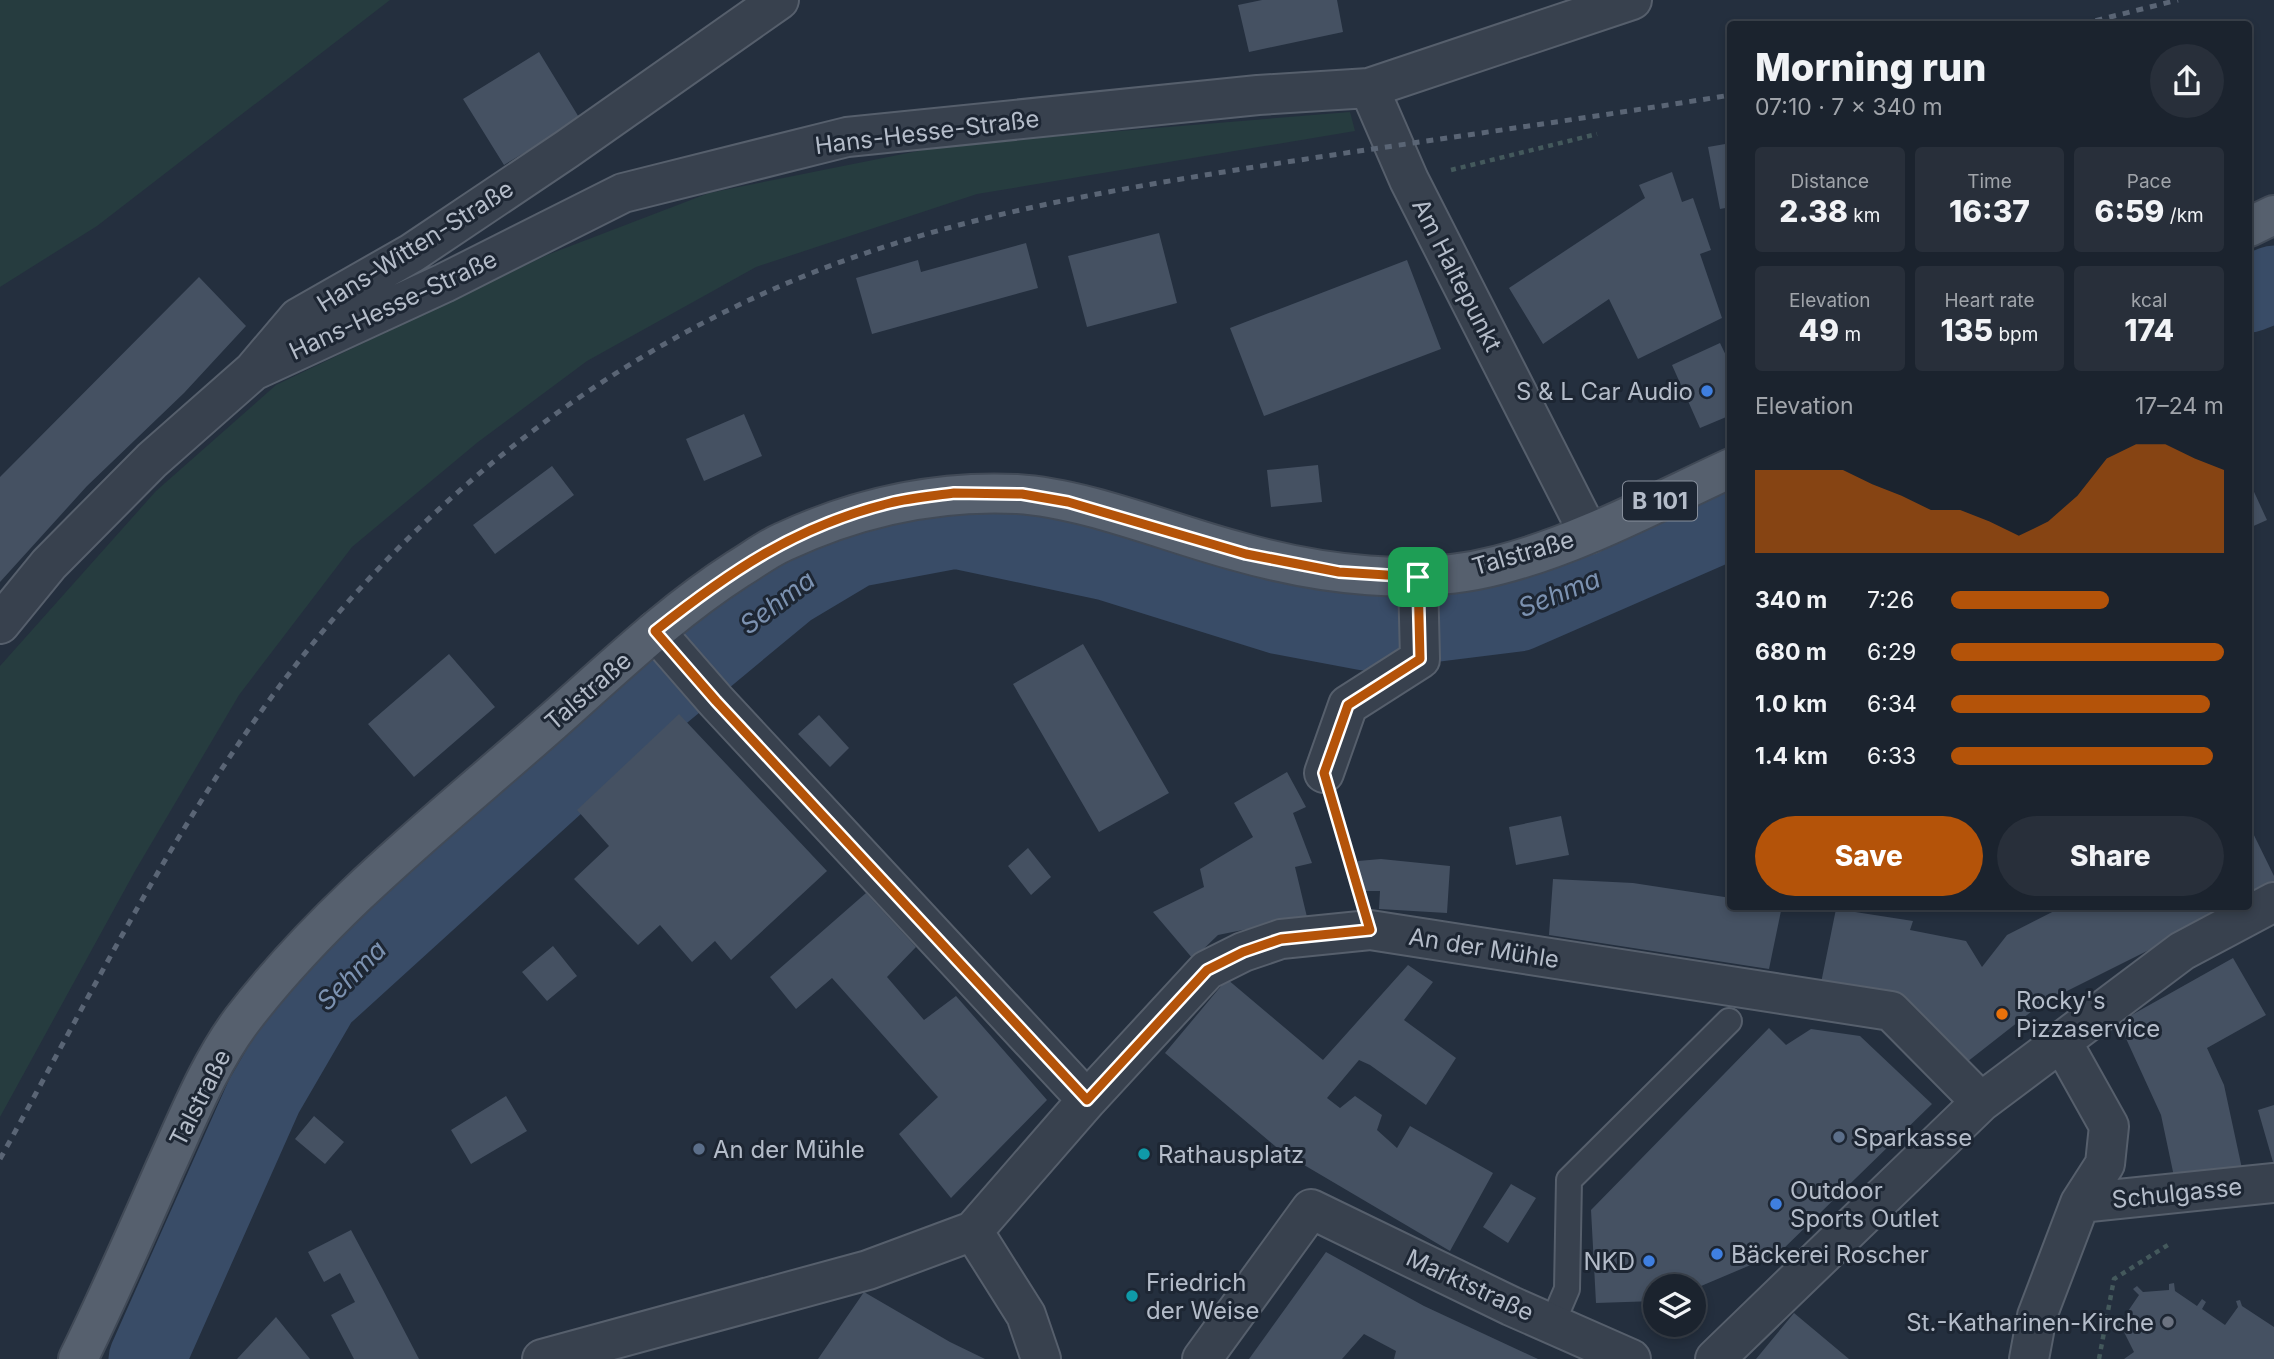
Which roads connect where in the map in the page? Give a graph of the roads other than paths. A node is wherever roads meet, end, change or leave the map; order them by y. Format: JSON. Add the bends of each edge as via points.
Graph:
{"nodes":[{"id":1,"x":779,"y":0,"type":"edge"},
{"id":2,"x":1632,"y":0,"type":"edge"},
{"id":3,"x":1369,"y":88,"type":"junction"},
{"id":4,"x":2274,"y":215,"type":"edge"},
{"id":5,"x":2252,"y":226,"type":"edge"},
{"id":6,"x":253,"y":371,"type":"junction"},
{"id":7,"x":1727,"y":470,"type":"edge"},
{"id":8,"x":1588,"y":534,"type":"junction"},
{"id":9,"x":1418,"y":591,"type":"junction"},
{"id":10,"x":0,"y":624,"type":"edge"},
{"id":11,"x":666,"y":643,"type":"junction"},
{"id":12,"x":1324,"y":773,"type":"road end"},
{"id":13,"x":2274,"y":902,"type":"edge"},
{"id":14,"x":1729,"y":1021,"type":"dead end"},
{"id":15,"x":2062,"y":1042,"type":"junction"},
{"id":16,"x":1087,"y":1100,"type":"junction"},
{"id":17,"x":1981,"y":1102,"type":"junction"},
{"id":18,"x":2274,"y":1183,"type":"edge"},
{"id":19,"x":2080,"y":1203,"type":"junction"},
{"id":20,"x":973,"y":1231,"type":"junction"},
{"id":21,"x":1552,"y":1324,"type":"junction"},
{"id":22,"x":78,"y":1359,"type":"edge"},
{"id":23,"x":542,"y":1359,"type":"edge"},
{"id":24,"x":1041,"y":1359,"type":"edge"},
{"id":25,"x":1202,"y":1359,"type":"edge"},
{"id":26,"x":1631,"y":1359,"type":"edge"},
{"id":27,"x":1715,"y":1359,"type":"edge"},
{"id":28,"x":2029,"y":1359,"type":"edge"}],
"edges":[{"from":1,"to":6,"type":"street","name":"Hans-Witten-Straße","via":[[412,253],[298,318]]},
{"from":2,"to":3,"type":"street","name":"Hans-Hesse-Straße"},
{"from":3,"to":6,"type":"street","name":"Hans-Hesse-Straße","via":[[847,137],[623,192],[444,283]]},
{"from":3,"to":8,"type":"street","name":"Am Haltepunkt","via":[[1409,180]]},
{"from":4,"to":5,"type":"main road"},
{"from":6,"to":10,"type":"street","name":"Hans-Witten-Straße","via":[[143,469],[50,564]]},
{"from":7,"to":8,"type":"main road","name":"Talstraße","number":"B 101"},
{"from":8,"to":9,"type":"main road","name":"Talstraße","number":"B 101"},
{"from":9,"to":11,"type":"main road","name":"Talstraße","number":"B 101","via":[[1246,554],[1068,502],[1022,494],[954,493],[892,502],[843,516],[777,544],[708,589]]},
{"from":9,"to":12,"type":"street","via":[[1420,659],[1348,705]]},
{"from":11,"to":16,"type":"street"},
{"from":11,"to":22,"type":"main road","name":"Talstraße","number":"B 101","via":[[372,881],[240,1023],[196,1098]]},
{"from":13,"to":15,"type":"street","via":[[2182,951]]},
{"from":14,"to":21,"type":"lane","via":[[1569,1180],[1567,1289]]},
{"from":15,"to":17,"type":"street"},
{"from":15,"to":19,"type":"street","via":[[2109,1126],[2105,1164]]},
{"from":16,"to":17,"type":"street","name":"An der Mühle","via":[[1207,970],[1281,939],[1370,930],[1891,1011]]},
{"from":16,"to":20,"type":"street","name":"An der Mühle"},
{"from":17,"to":27,"type":"street"},
{"from":18,"to":19,"type":"street","name":"Schulgasse"},
{"from":19,"to":28,"type":"street","via":[[2037,1316]]},
{"from":20,"to":23,"type":"street","name":"An der Mühle","via":[[869,1270]]},
{"from":20,"to":24,"type":"street","via":[[1026,1314]]},
{"from":21,"to":25,"type":"street","name":"Marktstraße","via":[[1311,1209]]},
{"from":21,"to":26,"type":"street","name":"Marktstraße"}]}
